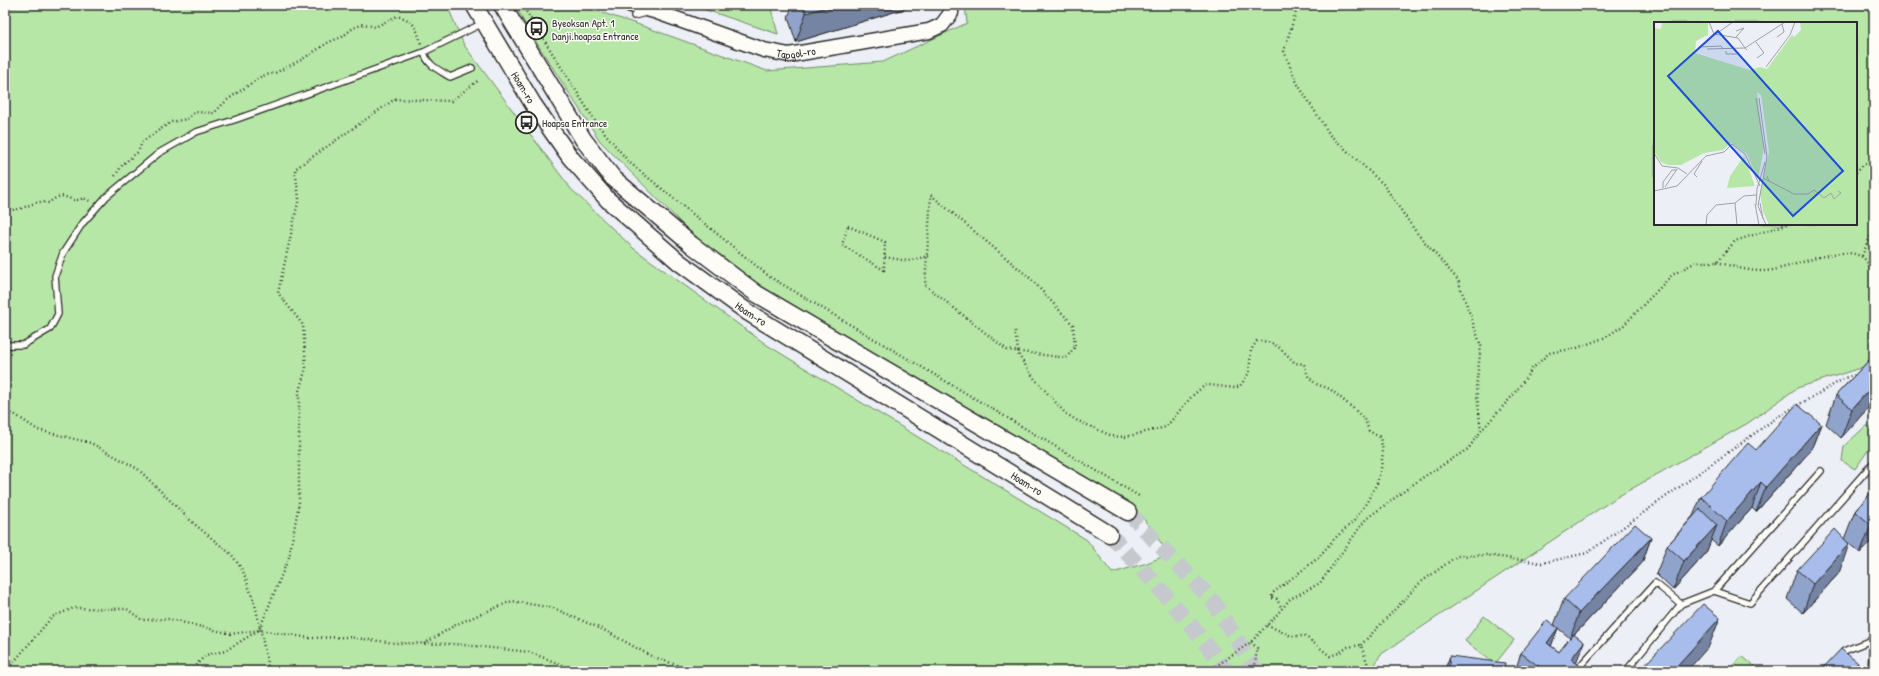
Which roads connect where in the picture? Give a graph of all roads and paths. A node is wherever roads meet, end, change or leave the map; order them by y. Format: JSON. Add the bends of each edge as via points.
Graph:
{"nodes":[{"id":1,"x":474,"y":5,"type":"edge"},
{"id":2,"x":502,"y":5,"type":"edge"},
{"id":3,"x":522,"y":5,"type":"edge"},
{"id":4,"x":951,"y":5,"type":"edge"},
{"id":5,"x":1298,"y":5,"type":"edge"},
{"id":6,"x":632,"y":10,"type":"edge"},
{"id":7,"x":483,"y":23,"type":"junction"},
{"id":8,"x":424,"y":52,"type":"junction"},
{"id":9,"x":472,"y":68,"type":"dead end"},
{"id":10,"x":479,"y":80,"type":"dead end"},
{"id":11,"x":1874,"y":160,"type":"edge"},
{"id":12,"x":1857,"y":171,"type":"edge"},
{"id":13,"x":112,"y":180,"type":"dead end"},
{"id":14,"x":102,"y":202,"type":"junction"},
{"id":15,"x":5,"y":208,"type":"edge"},
{"id":16,"x":1874,"y":219,"type":"edge"},
{"id":17,"x":1784,"y":225,"type":"edge"},
{"id":18,"x":932,"y":255,"type":"dead end"},
{"id":19,"x":1862,"y":256,"type":"junction"},
{"id":20,"x":885,"y":257,"type":"junction"},
{"id":21,"x":1717,"y":262,"type":"junction"},
{"id":22,"x":1874,"y":272,"type":"edge"},
{"id":23,"x":1874,"y":308,"type":"edge"},
{"id":24,"x":1015,"y":331,"type":"dead end"},
{"id":25,"x":5,"y":345,"type":"edge"},
{"id":26,"x":1017,"y":352,"type":"junction"},
{"id":27,"x":1874,"y":357,"type":"edge"},
{"id":28,"x":1864,"y":374,"type":"edge"},
{"id":29,"x":5,"y":408,"type":"edge"},
{"id":30,"x":1481,"y":431,"type":"junction"},
{"id":31,"x":1874,"y":462,"type":"edge"},
{"id":32,"x":1821,"y":471,"type":"dead end"},
{"id":33,"x":1139,"y":496,"type":"dead end"},
{"id":34,"x":1128,"y":512,"type":"tunnel mouth"},
{"id":35,"x":1109,"y":534,"type":"tunnel mouth"},
{"id":36,"x":1714,"y":591,"type":"junction"},
{"id":37,"x":1681,"y":604,"type":"junction"},
{"id":38,"x":1282,"y":609,"type":"junction"},
{"id":39,"x":1267,"y":625,"type":"junction"},
{"id":40,"x":259,"y":630,"type":"junction"},
{"id":41,"x":1874,"y":640,"type":"edge"},
{"id":42,"x":1251,"y":642,"type":"junction"},
{"id":43,"x":424,"y":644,"type":"junction"},
{"id":44,"x":1361,"y":646,"type":"junction"},
{"id":45,"x":1834,"y":661,"type":"edge"},
{"id":46,"x":1581,"y":665,"type":"edge"},
{"id":47,"x":6,"y":671,"type":"edge"},
{"id":48,"x":190,"y":671,"type":"edge"},
{"id":49,"x":269,"y":671,"type":"edge"},
{"id":50,"x":578,"y":671,"type":"edge"},
{"id":51,"x":694,"y":671,"type":"edge"},
{"id":52,"x":1209,"y":671,"type":"edge"},
{"id":53,"x":1251,"y":671,"type":"edge"},
{"id":54,"x":1370,"y":671,"type":"edge"},
{"id":55,"x":1626,"y":671,"type":"edge"},
{"id":56,"x":1871,"y":671,"type":"edge"}],
"edges":[{"from":1,"to":7,"type":"main road","name":"Hoam-ro"},
{"from":2,"to":34,"type":"main road","via":[[583,139],[613,178],[692,245],[757,294]]},
{"from":3,"to":33,"type":"path","via":[[597,124],[629,162],[770,277]]},
{"from":4,"to":6,"type":"street","name":"Tapgol-ro","via":[[951,13],[942,25],[929,31],[788,55],[764,50],[654,11]]},
{"from":5,"to":30,"type":"path","via":[[1284,51],[1298,83],[1330,135],[1383,184],[1416,232],[1458,280],[1481,346],[1476,387]]},
{"from":7,"to":8,"type":"lane"},
{"from":7,"to":35,"type":"main road","name":"Hoam-ro","via":[[533,104],[570,157],[608,200],[679,262],[749,313]]},
{"from":8,"to":9,"type":"lane","via":[[431,64],[450,77]]},
{"from":8,"to":13,"type":"path","via":[[417,29],[407,18],[397,16],[375,27],[364,24],[353,28],[301,60],[246,85],[214,113],[195,112],[186,119],[171,122],[142,142],[138,152],[123,164]]},
{"from":8,"to":14,"type":"lane","via":[[237,120],[196,132],[159,152]]},
{"from":10,"to":40,"type":"path","via":[[451,101],[395,99],[295,169],[299,198],[278,293],[303,325],[306,368],[299,391],[299,503],[289,557]]},
{"from":11,"to":12,"type":"path"},
{"from":14,"to":15,"type":"path","via":[[83,198],[72,200],[61,195],[49,203],[41,200],[29,207],[15,210]]},
{"from":14,"to":25,"type":"lane","via":[[82,224],[63,253],[55,276],[58,314],[50,329],[23,345]]},
{"from":16,"to":19,"type":"path","via":[[1872,232]]},
{"from":17,"to":21,"type":"path","via":[[1735,241]]},
{"from":18,"to":20,"type":"path","via":[[908,261]]},
{"from":19,"to":21,"type":"path","via":[[1846,252],[1763,271],[1739,269]]},
{"from":19,"to":22,"type":"path"},
{"from":20,"to":20,"type":"path","via":[[884,270],[842,245],[848,226],[885,242]]},
{"from":21,"to":30,"type":"path","via":[[1696,262],[1672,274],[1624,325],[1606,338],[1577,348],[1549,353],[1532,368],[1514,394]]},
{"from":23,"to":27,"type":"path","via":[[1870,327]]},
{"from":24,"to":26,"type":"path"},
{"from":26,"to":26,"type":"path","via":[[1066,358],[1075,347],[1073,326],[1031,280],[931,195],[925,285],[1007,350]]},
{"from":26,"to":38,"type":"path","via":[[1034,378],[1066,413],[1112,436],[1125,437],[1166,427],[1192,396],[1204,386],[1240,386],[1249,373],[1251,350],[1257,340],[1266,340],[1278,345],[1295,363],[1304,364],[1308,376],[1316,384],[1330,389],[1365,420],[1369,431],[1380,437],[1383,451],[1377,483],[1354,521],[1318,558],[1274,592],[1271,598],[1277,599]]},
{"from":28,"to":44,"type":"path","via":[[1847,377],[1779,416],[1587,553],[1542,563],[1486,555],[1457,556],[1420,583]]},
{"from":29,"to":40,"type":"path","via":[[38,430],[91,443],[138,469],[192,522],[232,555],[243,571]]},
{"from":30,"to":38,"type":"path","via":[[1468,449],[1422,478],[1366,519],[1320,583],[1290,599]]},
{"from":31,"to":36,"type":"lane","via":[[1750,603]]},
{"from":32,"to":36,"type":"lane"},
{"from":36,"to":37,"type":"lane"},
{"from":37,"to":46,"type":"lane","via":[[1655,583]]},
{"from":37,"to":55,"type":"lane"},
{"from":38,"to":39,"type":"path"},
{"from":39,"to":42,"type":"path"},
{"from":39,"to":44,"type":"path","via":[[1291,636],[1305,636],[1330,656],[1339,654],[1348,647]]},
{"from":40,"to":43,"type":"path","via":[[310,638],[348,637]]},
{"from":40,"to":47,"type":"path","via":[[231,634],[169,619],[142,620],[127,609],[74,608],[52,617]]},
{"from":40,"to":48,"type":"path","via":[[225,652],[206,655]]},
{"from":40,"to":49,"type":"path"},
{"from":41,"to":45,"type":"lane","via":[[1844,651]]},
{"from":41,"to":56,"type":"lane"},
{"from":42,"to":52,"type":"path"},
{"from":42,"to":53,"type":"path","via":[[1258,648],[1255,666]]},
{"from":43,"to":50,"type":"path","via":[[455,644],[529,652]]},
{"from":43,"to":51,"type":"path","via":[[457,624],[512,601],[553,608],[604,630],[651,656]]},
{"from":44,"to":54,"type":"path"}]}
